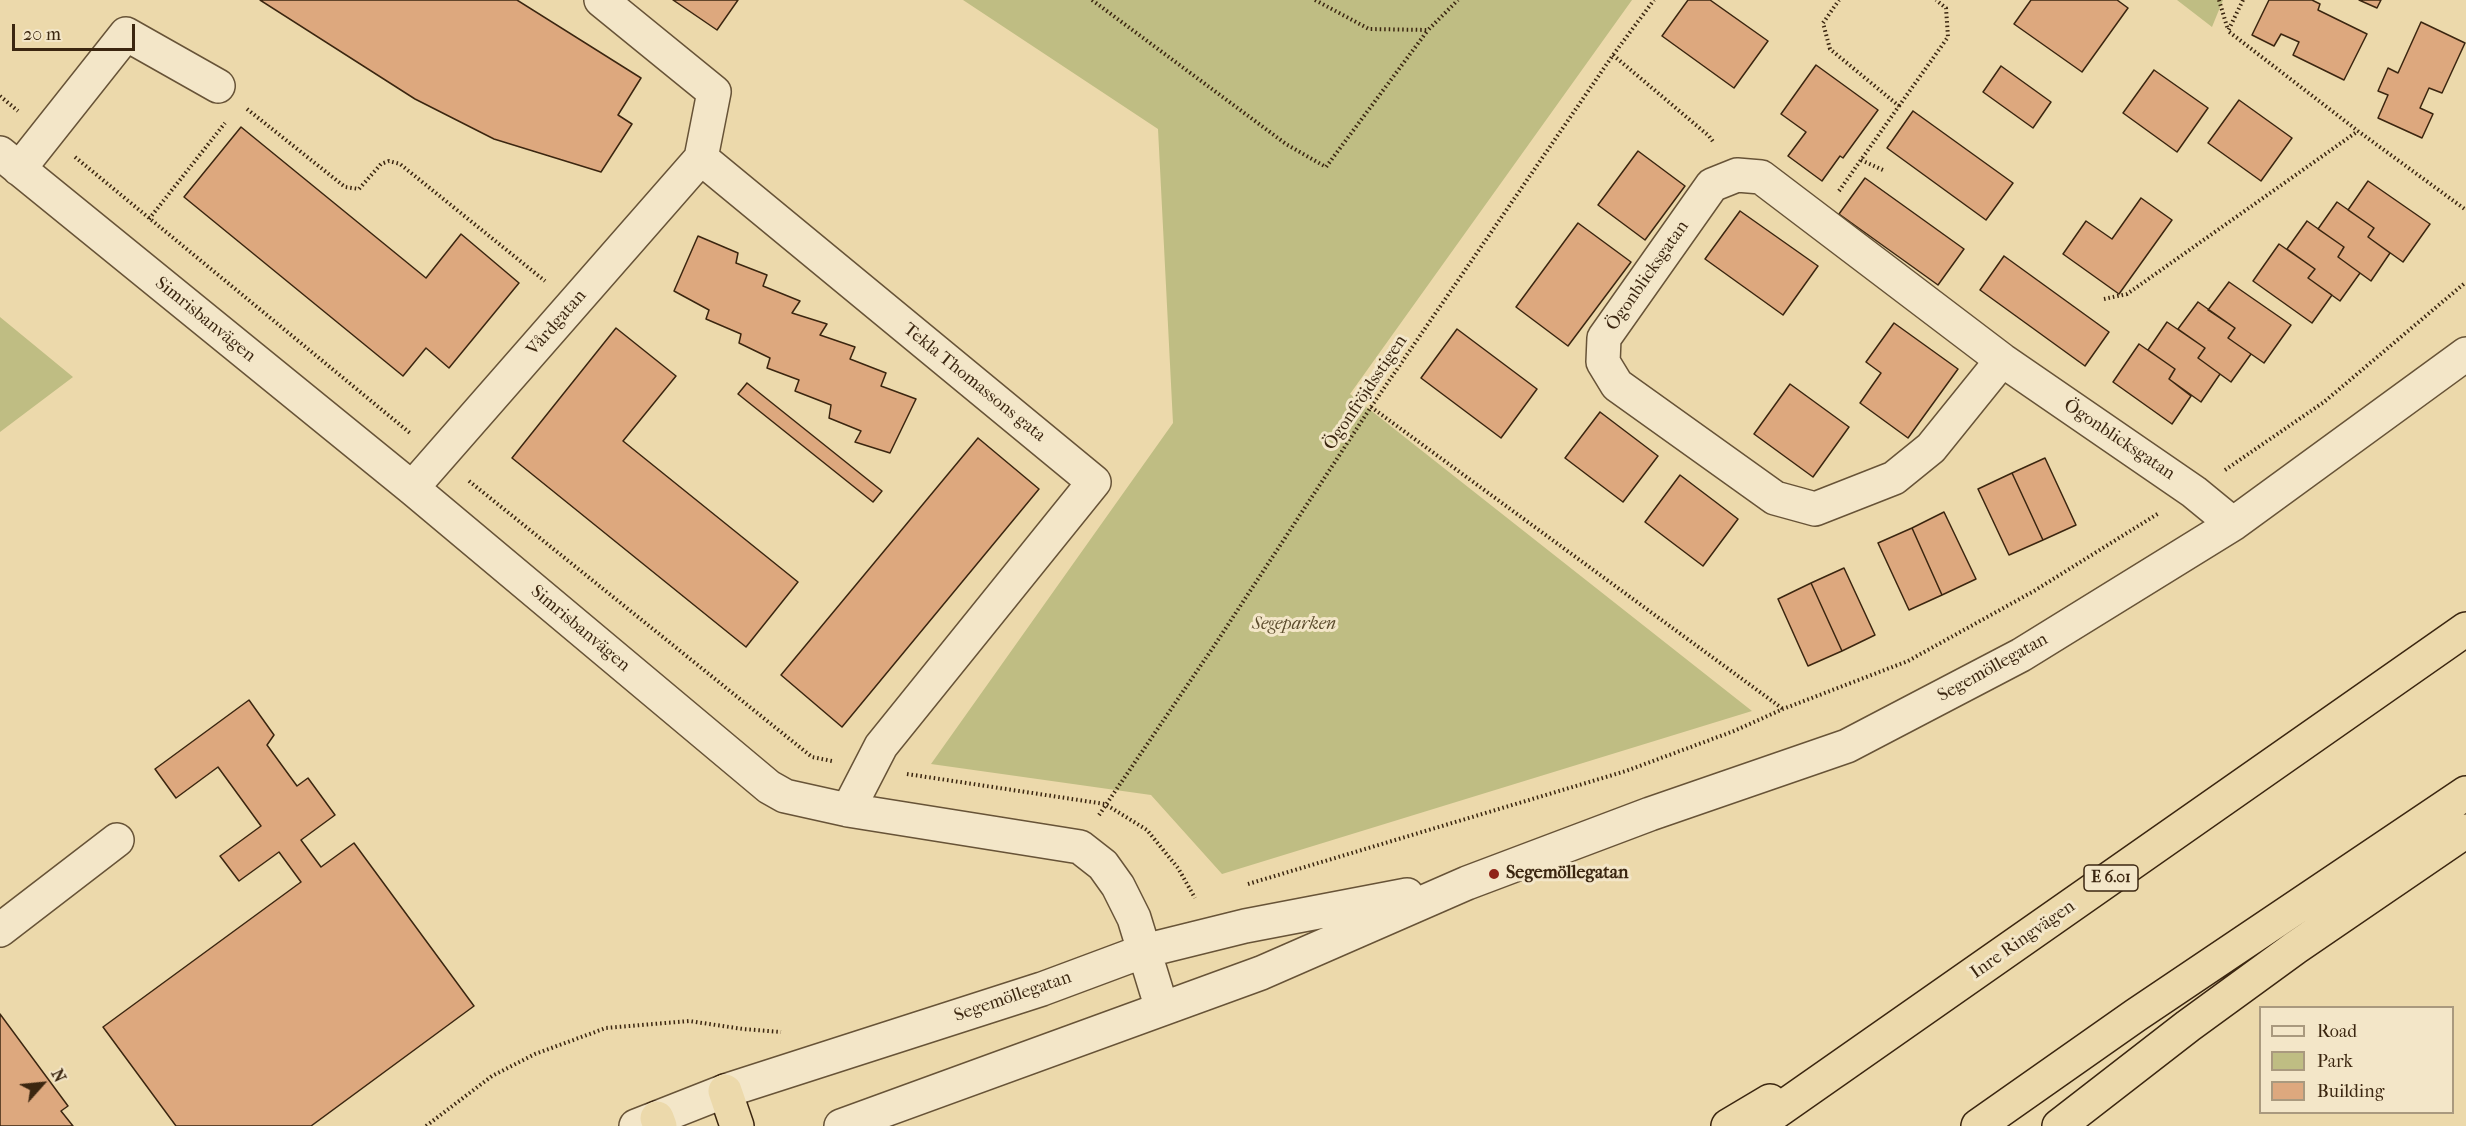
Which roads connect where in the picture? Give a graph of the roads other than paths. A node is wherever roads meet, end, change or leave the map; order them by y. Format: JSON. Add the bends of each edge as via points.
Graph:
{"nodes":[{"id":1,"x":602,"y":0,"type":"edge"},
{"id":2,"x":229,"y":95,"type":"road end"},
{"id":3,"x":701,"y":158,"type":"junction"},
{"id":4,"x":10,"y":161,"type":"edge"},
{"id":5,"x":2466,"y":354,"type":"edge"},
{"id":6,"x":2001,"y":360,"type":"junction"},
{"id":7,"x":412,"y":488,"type":"junction"},
{"id":8,"x":2233,"y":524,"type":"junction"},
{"id":9,"x":2466,"y":629,"type":"edge"},
{"id":10,"x":2466,"y":793,"type":"edge"},
{"id":11,"x":848,"y":810,"type":"junction"},
{"id":12,"x":2466,"y":831,"type":"edge"},
{"id":13,"x":117,"y":840,"type":"dead end"},
{"id":14,"x":1467,"y":883,"type":"junction"},
{"id":15,"x":0,"y":930,"type":"edge"},
{"id":16,"x":1144,"y":951,"type":"junction"},
{"id":17,"x":1162,"y":1009,"type":"junction"},
{"id":18,"x":1899,"y":1026,"type":"junction"},
{"id":19,"x":725,"y":1091,"type":"junction"},
{"id":20,"x":651,"y":1123,"type":"edge"},
{"id":21,"x":737,"y":1126,"type":"edge"},
{"id":22,"x":841,"y":1126,"type":"edge"},
{"id":23,"x":1728,"y":1126,"type":"edge"},
{"id":24,"x":1756,"y":1126,"type":"edge"},
{"id":25,"x":1978,"y":1126,"type":"edge"},
{"id":26,"x":2059,"y":1126,"type":"edge"}],
"edges":[{"from":1,"to":3,"type":"street","via":[[714,92]]},
{"from":2,"to":4,"type":"street","via":[[126,34],[47,134]]},
{"from":3,"to":7,"type":"street","name":"Vårdgatan"},
{"from":3,"to":11,"type":"street","name":"Tekla Thomassons gata","via":[[1094,482],[881,746]]},
{"from":4,"to":7,"type":"street","name":"Simrisbanvägen"},
{"from":5,"to":8,"type":"street","name":"Segemöllegatan"},
{"from":6,"to":6,"type":"street","name":"Ögonblicksgatan","via":[[1761,177],[1737,175],[1712,185],[1604,338],[1602,362],[1617,385],[1775,498],[1815,509],[1894,478],[1931,448]]},
{"from":6,"to":8,"type":"street","name":"Ögonblicksgatan","via":[[2194,492]]},
{"from":7,"to":11,"type":"street","name":"Simrisbanvägen","via":[[769,787],[785,796]]},
{"from":8,"to":14,"type":"street","name":"Segemöllegatan","via":[[2021,655],[1847,746],[1692,798]]},
{"from":9,"to":18,"type":"highway","name":"Inre Ringvägen","number":"E 6.01"},
{"from":10,"to":25,"type":"highway"},
{"from":11,"to":16,"type":"street","name":"Simrisbanvägen","via":[[1080,848],[1104,865],[1118,885]]},
{"from":12,"to":26,"type":"highway","via":[[2285,955]]},
{"from":13,"to":15,"type":"street"},
{"from":14,"to":16,"type":"street","name":"Segemöllegatan","via":[[1245,926]]},
{"from":14,"to":17,"type":"street","name":"Segemöllegatan","via":[[1261,973]]},
{"from":16,"to":17,"type":"street","name":"Simrisbanvägen"},
{"from":16,"to":19,"type":"street","name":"Segemöllegatan","via":[[1041,989]]},
{"from":17,"to":22,"type":"street","name":"Segemöllegatan"},
{"from":18,"to":23,"type":"highway"},
{"from":18,"to":24,"type":"highway","name":"Inre Ringvägen","number":"E 6.01"},
{"from":19,"to":20,"type":"street","name":"Segemöllegatan"},
{"from":19,"to":21,"type":"highway"}]}
